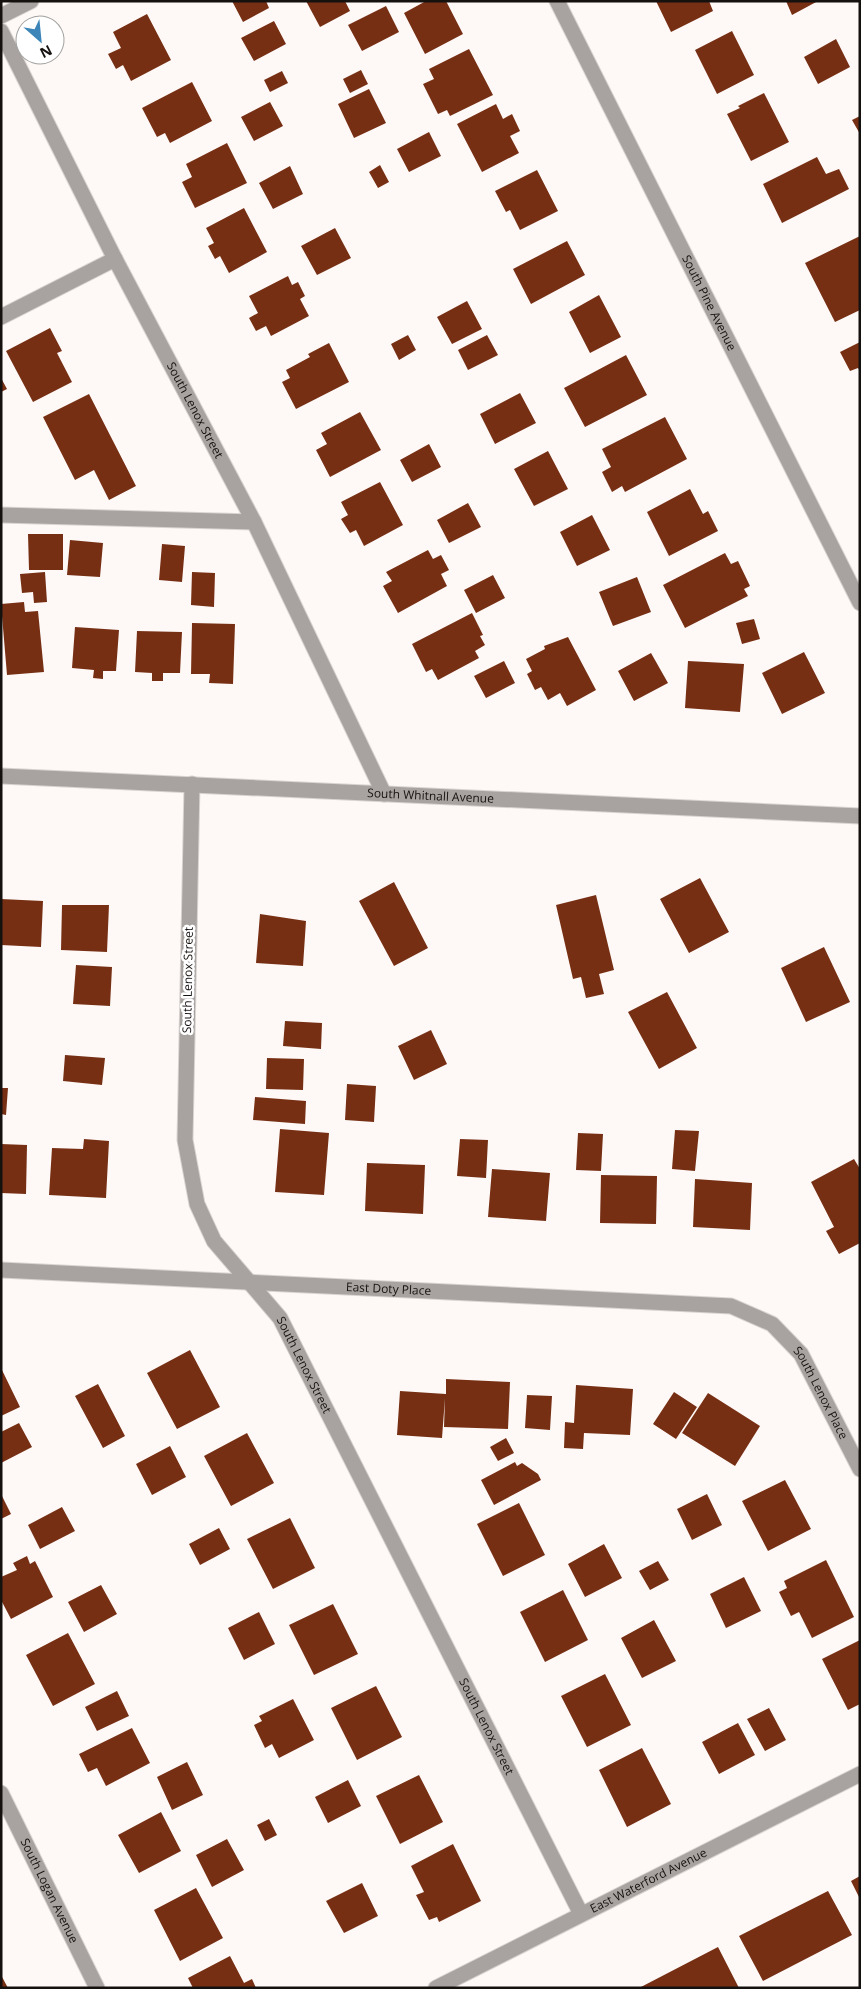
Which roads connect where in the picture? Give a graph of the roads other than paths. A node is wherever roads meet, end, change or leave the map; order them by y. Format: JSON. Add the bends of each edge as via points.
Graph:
{"nodes":[{"id":1,"x":31,"y":1,"type":"edge"},
{"id":2,"x":557,"y":1,"type":"edge"},
{"id":3,"x":1,"y":16,"type":"edge"},
{"id":4,"x":1,"y":31,"type":"edge"},
{"id":5,"x":115,"y":259,"type":"junction"},
{"id":6,"x":1,"y":317,"type":"edge"},
{"id":7,"x":1,"y":514,"type":"edge"},
{"id":8,"x":254,"y":522,"type":"junction"},
{"id":9,"x":860,"y":603,"type":"edge"},
{"id":10,"x":1,"y":776,"type":"edge"},
{"id":11,"x":192,"y":784,"type":"junction"},
{"id":12,"x":384,"y":794,"type":"junction"},
{"id":13,"x":860,"y":816,"type":"edge"},
{"id":14,"x":1,"y":1270,"type":"edge"},
{"id":15,"x":251,"y":1282,"type":"junction"},
{"id":16,"x":772,"y":1324,"type":"joint"},
{"id":17,"x":860,"y":1469,"type":"edge"},
{"id":18,"x":860,"y":1774,"type":"edge"},
{"id":19,"x":1,"y":1793,"type":"edge"},
{"id":20,"x":581,"y":1914,"type":"junction"},
{"id":21,"x":97,"y":1988,"type":"edge"},
{"id":22,"x":436,"y":1988,"type":"edge"}],
"edges":[{"from":1,"to":3,"type":"street"},
{"from":2,"to":9,"type":"street","name":"South Pine Avenue"},
{"from":4,"to":5,"type":"street","name":"South Lenox Street"},
{"from":5,"to":6,"type":"street"},
{"from":5,"to":8,"type":"street","name":"South Lenox Street"},
{"from":7,"to":8,"type":"street"},
{"from":8,"to":12,"type":"street","name":"South Lenox Street"},
{"from":10,"to":11,"type":"street","name":"South Whitnall Avenue"},
{"from":11,"to":12,"type":"street","name":"South Whitnall Avenue"},
{"from":11,"to":15,"type":"street","name":"South Lenox Street","via":[[185,1140],[197,1204],[214,1241]]},
{"from":12,"to":13,"type":"street","name":"South Whitnall Avenue"},
{"from":14,"to":15,"type":"street","name":"East Doty Place"},
{"from":15,"to":16,"type":"street","name":"East Doty Place","via":[[731,1306]]},
{"from":15,"to":20,"type":"street","name":"South Lenox Street","via":[[280,1318]]},
{"from":16,"to":17,"type":"street","name":"South Lenox Place","via":[[801,1354]]},
{"from":18,"to":20,"type":"street","name":"East Waterford Avenue"},
{"from":19,"to":21,"type":"street","name":"South Logan Avenue"},
{"from":20,"to":22,"type":"street","name":"East Waterford Avenue"}]}
